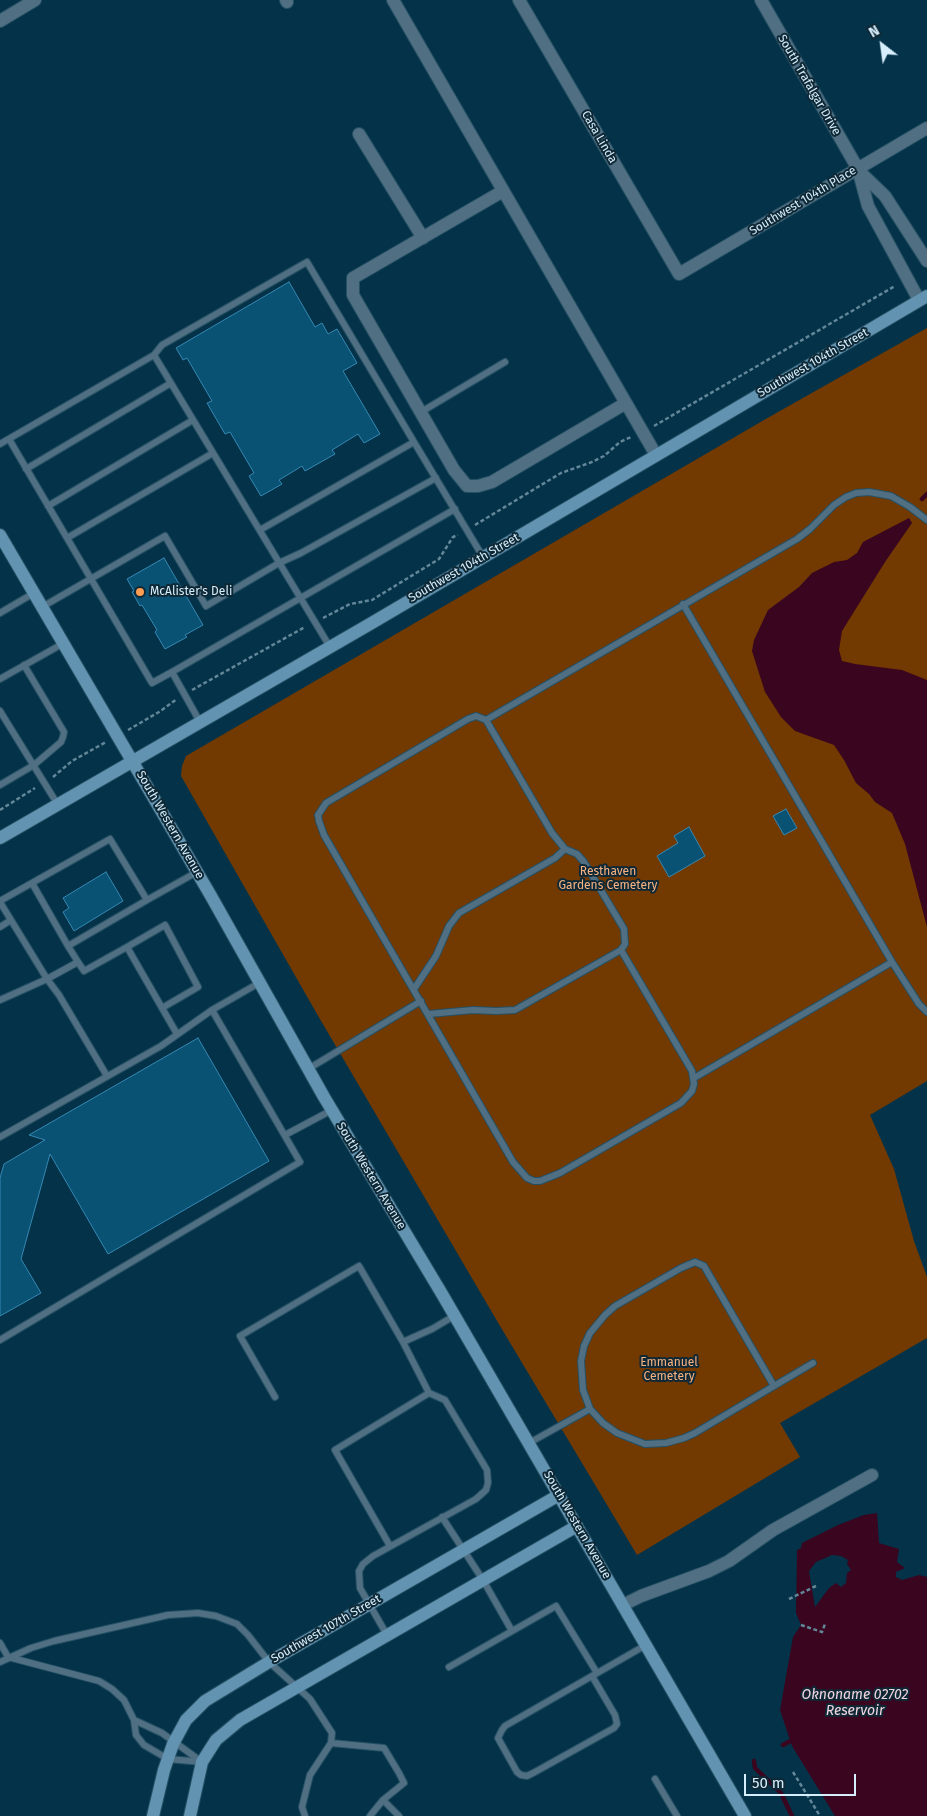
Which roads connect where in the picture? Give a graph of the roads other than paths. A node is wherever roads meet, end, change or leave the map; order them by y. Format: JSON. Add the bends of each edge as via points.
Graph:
{"nodes":[{"id":1,"x":35,"y":0,"type":"edge"},
{"id":2,"x":393,"y":0,"type":"edge"},
{"id":3,"x":519,"y":0,"type":"edge"},
{"id":4,"x":761,"y":0,"type":"edge"},
{"id":5,"x":0,"y":21,"type":"edge"},
{"id":6,"x":927,"y":128,"type":"edge"},
{"id":7,"x":359,"y":134,"type":"dead end"},
{"id":8,"x":858,"y":169,"type":"junction"},
{"id":9,"x":503,"y":191,"type":"junction"},
{"id":10,"x":423,"y":238,"type":"junction"},
{"id":11,"x":927,"y":261,"type":"edge"},
{"id":12,"x":679,"y":274,"type":"joint"},
{"id":13,"x":923,"y":298,"type":"edge"},
{"id":14,"x":154,"y":355,"type":"junction"},
{"id":15,"x":505,"y":362,"type":"dead end"},
{"id":16,"x":171,"y":383,"type":"junction"},
{"id":17,"x":626,"y":403,"type":"junction"},
{"id":18,"x":420,"y":412,"type":"junction"},
{"id":19,"x":193,"y":420,"type":"junction"},
{"id":20,"x":9,"y":439,"type":"junction"},
{"id":21,"x":414,"y":442,"type":"junction"},
{"id":22,"x":0,"y":444,"type":"edge"},
{"id":23,"x":213,"y":453,"type":"junction"},
{"id":24,"x":656,"y":455,"type":"junction"},
{"id":25,"x":26,"y":469,"type":"junction"},
{"id":26,"x":436,"y":478,"type":"junction"},
{"id":27,"x":48,"y":506,"type":"junction"},
{"id":28,"x":455,"y":509,"type":"junction"},
{"id":29,"x":927,"y":520,"type":"edge"},
{"id":30,"x":260,"y":530,"type":"junction"},
{"id":31,"x":0,"y":535,"type":"edge"},
{"id":32,"x":67,"y":538,"type":"junction"},
{"id":33,"x":483,"y":557,"type":"junction"},
{"id":34,"x":280,"y":563,"type":"junction"},
{"id":35,"x":91,"y":579,"type":"junction"},
{"id":36,"x":34,"y":593,"type":"junction"},
{"id":37,"x":302,"y":599,"type":"junction"},
{"id":38,"x":683,"y":604,"type":"junction"},
{"id":39,"x":42,"y":607,"type":"junction"},
{"id":40,"x":0,"y":613,"type":"edge"},
{"id":41,"x":64,"y":643,"type":"junction"},
{"id":42,"x":330,"y":647,"type":"junction"},
{"id":43,"x":24,"y":665,"type":"junction"},
{"id":44,"x":172,"y":672,"type":"junction"},
{"id":45,"x":0,"y":679,"type":"edge"},
{"id":46,"x":0,"y":712,"type":"edge"},
{"id":47,"x":486,"y":720,"type":"junction"},
{"id":48,"x":200,"y":722,"type":"junction"},
{"id":49,"x":133,"y":762,"type":"junction"},
{"id":50,"x":34,"y":765,"type":"junction"},
{"id":51,"x":0,"y":785,"type":"edge"},
{"id":52,"x":58,"y":804,"type":"junction"},
{"id":53,"x":0,"y":838,"type":"edge"},
{"id":54,"x":565,"y":849,"type":"junction"},
{"id":55,"x":197,"y":872,"type":"junction"},
{"id":56,"x":32,"y":883,"type":"junction"},
{"id":57,"x":147,"y":900,"type":"junction"},
{"id":58,"x":0,"y":902,"type":"edge"},
{"id":59,"x":11,"y":920,"type":"junction"},
{"id":60,"x":0,"y":927,"type":"edge"},
{"id":61,"x":68,"y":946,"type":"junction"},
{"id":62,"x":126,"y":947,"type":"junction"},
{"id":63,"x":621,"y":950,"type":"junction"},
{"id":64,"x":78,"y":962,"type":"junction"},
{"id":65,"x":892,"y":962,"type":"junction"},
{"id":66,"x":47,"y":979,"type":"junction"},
{"id":67,"x":259,"y":983,"type":"junction"},
{"id":68,"x":414,"y":990,"type":"junction"},
{"id":69,"x":0,"y":1000,"type":"edge"},
{"id":70,"x":421,"y":1001,"type":"junction"},
{"id":71,"x":162,"y":1008,"type":"junction"},
{"id":72,"x":212,"y":1010,"type":"junction"},
{"id":73,"x":927,"y":1012,"type":"edge"},
{"id":74,"x":429,"y":1014,"type":"junction"},
{"id":75,"x":177,"y":1034,"type":"junction"},
{"id":76,"x":308,"y":1069,"type":"junction"},
{"id":77,"x":107,"y":1076,"type":"junction"},
{"id":78,"x":694,"y":1078,"type":"junction"},
{"id":79,"x":332,"y":1110,"type":"junction"},
{"id":80,"x":285,"y":1135,"type":"junction"},
{"id":81,"x":0,"y":1137,"type":"edge"},
{"id":82,"x":454,"y":1316,"type":"junction"},
{"id":83,"x":0,"y":1340,"type":"edge"},
{"id":84,"x":403,"y":1342,"type":"junction"},
{"id":85,"x":813,"y":1363,"type":"dead end"},
{"id":86,"x":774,"y":1386,"type":"junction"},
{"id":87,"x":429,"y":1393,"type":"junction"},
{"id":88,"x":275,"y":1396,"type":"dead end"},
{"id":89,"x":590,"y":1409,"type":"junction"},
{"id":90,"x":529,"y":1443,"type":"junction"},
{"id":91,"x":872,"y":1474,"type":"dead end"},
{"id":92,"x":559,"y":1495,"type":"junction"},
{"id":93,"x":442,"y":1517,"type":"junction"},
{"id":94,"x":577,"y":1526,"type":"junction"},
{"id":95,"x":390,"y":1546,"type":"junction"},
{"id":96,"x":462,"y":1550,"type":"junction"},
{"id":97,"x":482,"y":1580,"type":"junction"},
{"id":98,"x":369,"y":1604,"type":"junction"},
{"id":99,"x":623,"y":1605,"type":"junction"},
{"id":100,"x":512,"y":1631,"type":"junction"},
{"id":101,"x":386,"y":1636,"type":"junction"},
{"id":102,"x":0,"y":1643,"type":"edge"},
{"id":103,"x":646,"y":1645,"type":"junction"},
{"id":104,"x":8,"y":1657,"type":"junction"},
{"id":105,"x":0,"y":1662,"type":"edge"},
{"id":106,"x":269,"y":1662,"type":"junction"},
{"id":107,"x":449,"y":1667,"type":"dead end"},
{"id":108,"x":595,"y":1674,"type":"junction"},
{"id":109,"x":297,"y":1688,"type":"junction"},
{"id":110,"x":134,"y":1720,"type":"junction"},
{"id":111,"x":175,"y":1741,"type":"junction"},
{"id":112,"x":331,"y":1743,"type":"junction"},
{"id":113,"x":168,"y":1758,"type":"junction"},
{"id":114,"x":202,"y":1762,"type":"junction"},
{"id":115,"x":655,"y":1779,"type":"dead end"},
{"id":116,"x":383,"y":1800,"type":"junction"},
{"id":117,"x":153,"y":1816,"type":"edge"},
{"id":118,"x":190,"y":1816,"type":"edge"},
{"id":119,"x":305,"y":1816,"type":"edge"},
{"id":120,"x":370,"y":1816,"type":"edge"},
{"id":121,"x":399,"y":1816,"type":"edge"},
{"id":122,"x":678,"y":1816,"type":"edge"},
{"id":123,"x":746,"y":1816,"type":"edge"}],
"edges":[{"from":1,"to":5,"type":"street"},
{"from":2,"to":9,"type":"street"},
{"from":3,"to":12,"type":"street","name":"Casa Linda"},
{"from":4,"to":8,"type":"street","name":"South Trafalgar Drive"},
{"from":6,"to":8,"type":"street","name":"Southwest 104th Place"},
{"from":7,"to":10,"type":"street"},
{"from":8,"to":11,"type":"street","name":"South Trafalgar Drive","via":[[885,196]]},
{"from":8,"to":12,"type":"street","name":"Southwest 104th Place"},
{"from":8,"to":13,"type":"street","name":"South Trafalgar Drive","via":[[868,206]]},
{"from":9,"to":10,"type":"street"},
{"from":9,"to":17,"type":"street"},
{"from":10,"to":18,"type":"street","via":[[353,278],[353,295]]},
{"from":13,"to":24,"type":"main road","name":"Southwest 104th Street"},
{"from":14,"to":16,"type":"lane"},
{"from":14,"to":20,"type":"lane"},
{"from":14,"to":21,"type":"lane","via":[[162,345],[307,262]]},
{"from":15,"to":18,"type":"lane"},
{"from":16,"to":19,"type":"lane"},
{"from":16,"to":25,"type":"lane"},
{"from":17,"to":18,"type":"street","via":[[492,482],[478,486],[467,486],[454,470]]},
{"from":17,"to":24,"type":"street"},
{"from":19,"to":23,"type":"lane"},
{"from":19,"to":27,"type":"lane"},
{"from":20,"to":22,"type":"lane"},
{"from":20,"to":25,"type":"lane"},
{"from":21,"to":26,"type":"lane"},
{"from":21,"to":30,"type":"lane"},
{"from":23,"to":30,"type":"lane"},
{"from":23,"to":32,"type":"lane"},
{"from":24,"to":33,"type":"main road","name":"Southwest 104th Street"},
{"from":25,"to":27,"type":"lane"},
{"from":26,"to":28,"type":"lane"},
{"from":26,"to":34,"type":"lane"},
{"from":27,"to":32,"type":"lane"},
{"from":28,"to":33,"type":"lane"},
{"from":28,"to":37,"type":"lane"},
{"from":29,"to":38,"type":"lane","via":[[891,496],[856,493],[834,505],[797,539]]},
{"from":30,"to":34,"type":"lane"},
{"from":31,"to":36,"type":"main road","name":"South Western Avenue"},
{"from":32,"to":35,"type":"lane"},
{"from":33,"to":42,"type":"main road","name":"Southwest 104th Street"},
{"from":34,"to":35,"type":"lane","via":[[206,606],[165,536]]},
{"from":34,"to":37,"type":"lane"},
{"from":35,"to":39,"type":"lane"},
{"from":35,"to":44,"type":"lane","via":[[152,683]]},
{"from":36,"to":39,"type":"main road","name":"South Western Avenue"},
{"from":36,"to":40,"type":"lane"},
{"from":37,"to":42,"type":"lane"},
{"from":37,"to":44,"type":"lane"},
{"from":38,"to":47,"type":"lane"},
{"from":38,"to":65,"type":"lane"},
{"from":39,"to":41,"type":"main road","name":"South Western Avenue"},
{"from":41,"to":43,"type":"lane"},
{"from":41,"to":49,"type":"main road","name":"South Western Avenue"},
{"from":42,"to":48,"type":"main road","name":"Southwest 104th Street"},
{"from":43,"to":45,"type":"lane"},
{"from":43,"to":50,"type":"lane","via":[[64,732],[61,742]]},
{"from":44,"to":48,"type":"lane"},
{"from":46,"to":50,"type":"lane"},
{"from":47,"to":54,"type":"lane","via":[[552,833]]},
{"from":47,"to":68,"type":"lane","via":[[476,716],[468,719],[332,799],[318,815],[324,835]]},
{"from":48,"to":49,"type":"main road","name":"Southwest 104th Street"},
{"from":49,"to":52,"type":"main road","name":"Southwest 104th Street"},
{"from":49,"to":55,"type":"main road","name":"South Western Avenue"},
{"from":50,"to":51,"type":"lane"},
{"from":50,"to":52,"type":"lane"},
{"from":52,"to":53,"type":"main road","name":"Southwest 104th Street"},
{"from":54,"to":63,"type":"lane","via":[[577,854],[584,862],[624,929],[625,944]]},
{"from":54,"to":68,"type":"lane","via":[[459,914]]},
{"from":55,"to":57,"type":"lane"},
{"from":55,"to":67,"type":"main road","name":"South Western Avenue"},
{"from":56,"to":57,"type":"lane","via":[[110,840]]},
{"from":56,"to":58,"type":"lane"},
{"from":56,"to":61,"type":"lane"},
{"from":57,"to":61,"type":"lane"},
{"from":58,"to":59,"type":"lane"},
{"from":59,"to":60,"type":"lane"},
{"from":59,"to":66,"type":"lane"},
{"from":61,"to":64,"type":"lane"},
{"from":62,"to":64,"type":"lane","via":[[84,971]]},
{"from":62,"to":71,"type":"lane"},
{"from":62,"to":71,"type":"lane","via":[[165,925],[198,987]]},
{"from":63,"to":74,"type":"lane","via":[[515,1010]]},
{"from":63,"to":78,"type":"lane"},
{"from":64,"to":66,"type":"lane"},
{"from":65,"to":73,"type":"lane"},
{"from":65,"to":78,"type":"lane"},
{"from":66,"to":69,"type":"lane"},
{"from":66,"to":77,"type":"lane"},
{"from":67,"to":72,"type":"lane"},
{"from":67,"to":76,"type":"main road","name":"South Western Avenue"},
{"from":68,"to":70,"type":"lane"},
{"from":70,"to":74,"type":"lane"},
{"from":70,"to":76,"type":"lane"},
{"from":71,"to":75,"type":"lane"},
{"from":72,"to":75,"type":"lane"},
{"from":72,"to":80,"type":"lane"},
{"from":74,"to":78,"type":"lane","via":[[513,1162],[534,1181],[560,1173],[681,1103],[692,1091]]},
{"from":75,"to":77,"type":"lane"},
{"from":76,"to":79,"type":"main road","name":"South Western Avenue"},
{"from":77,"to":81,"type":"lane"},
{"from":79,"to":80,"type":"lane"},
{"from":79,"to":82,"type":"main road","name":"South Western Avenue"},
{"from":80,"to":83,"type":"lane","via":[[300,1162]]},
{"from":82,"to":84,"type":"lane"},
{"from":82,"to":90,"type":"main road","name":"South Western Avenue"},
{"from":84,"to":87,"type":"lane"},
{"from":84,"to":88,"type":"lane","via":[[359,1266],[240,1336]]},
{"from":85,"to":86,"type":"lane"},
{"from":86,"to":89,"type":"lane","via":[[695,1433],[666,1443],[645,1444],[627,1438],[603,1423]]},
{"from":86,"to":89,"type":"lane","via":[[704,1266],[695,1262],[615,1306],[597,1323],[584,1346],[581,1362],[583,1390]]},
{"from":87,"to":93,"type":"lane","via":[[445,1400],[487,1470],[488,1477],[486,1490],[476,1500]]},
{"from":87,"to":95,"type":"lane","via":[[335,1450]]},
{"from":89,"to":90,"type":"lane"},
{"from":90,"to":92,"type":"main road","name":"South Western Avenue"},
{"from":91,"to":99,"type":"street","via":[[773,1530],[729,1561]]},
{"from":92,"to":94,"type":"main road","name":"South Western Avenue"},
{"from":92,"to":96,"type":"main road","name":"Southwest 107th Street"},
{"from":93,"to":95,"type":"lane"},
{"from":93,"to":96,"type":"lane"},
{"from":94,"to":97,"type":"main road"},
{"from":94,"to":99,"type":"main road","name":"South Western Avenue"},
{"from":95,"to":98,"type":"lane","via":[[363,1564],[359,1571],[360,1588]]},
{"from":96,"to":97,"type":"lane"},
{"from":96,"to":98,"type":"main road","name":"Southwest 107th Street"},
{"from":97,"to":100,"type":"lane"},
{"from":97,"to":101,"type":"main road"},
{"from":98,"to":101,"type":"lane"},
{"from":98,"to":106,"type":"main road","name":"Southwest 107th Street"},
{"from":99,"to":103,"type":"main road","name":"South Western Avenue"},
{"from":100,"to":107,"type":"lane"},
{"from":100,"to":108,"type":"lane","via":[[556,1606]]},
{"from":101,"to":109,"type":"main road"},
{"from":102,"to":104,"type":"lane"},
{"from":103,"to":108,"type":"lane"},
{"from":103,"to":123,"type":"main road","name":"South Western Avenue"},
{"from":104,"to":105,"type":"lane"},
{"from":104,"to":106,"type":"lane","via":[[79,1635],[168,1615],[198,1613],[236,1624]]},
{"from":104,"to":110,"type":"lane","via":[[99,1681],[124,1700]]},
{"from":106,"to":109,"type":"lane"},
{"from":106,"to":111,"type":"main road","name":"Southwest 107th Street","via":[[205,1701],[186,1720]]},
{"from":108,"to":108,"type":"lane","via":[[502,1730],[498,1738],[520,1775],[535,1772],[617,1724],[616,1715]]},
{"from":109,"to":112,"type":"lane","via":[[310,1699],[332,1734]]},
{"from":109,"to":114,"type":"main road","via":[[240,1720],[216,1740]]},
{"from":110,"to":111,"type":"lane"},
{"from":110,"to":113,"type":"lane","via":[[136,1735],[144,1745]]},
{"from":111,"to":113,"type":"main road","name":"Southwest 107th Street"},
{"from":111,"to":114,"type":"lane"},
{"from":112,"to":116,"type":"lane","via":[[384,1748],[404,1782]]},
{"from":112,"to":119,"type":"lane","via":[[310,1775],[302,1807]]},
{"from":113,"to":114,"type":"lane"},
{"from":113,"to":117,"type":"main road","name":"Southwest 107th Street"},
{"from":114,"to":118,"type":"main road"},
{"from":115,"to":122,"type":"lane"},
{"from":116,"to":120,"type":"lane"},
{"from":116,"to":121,"type":"lane"}]}
